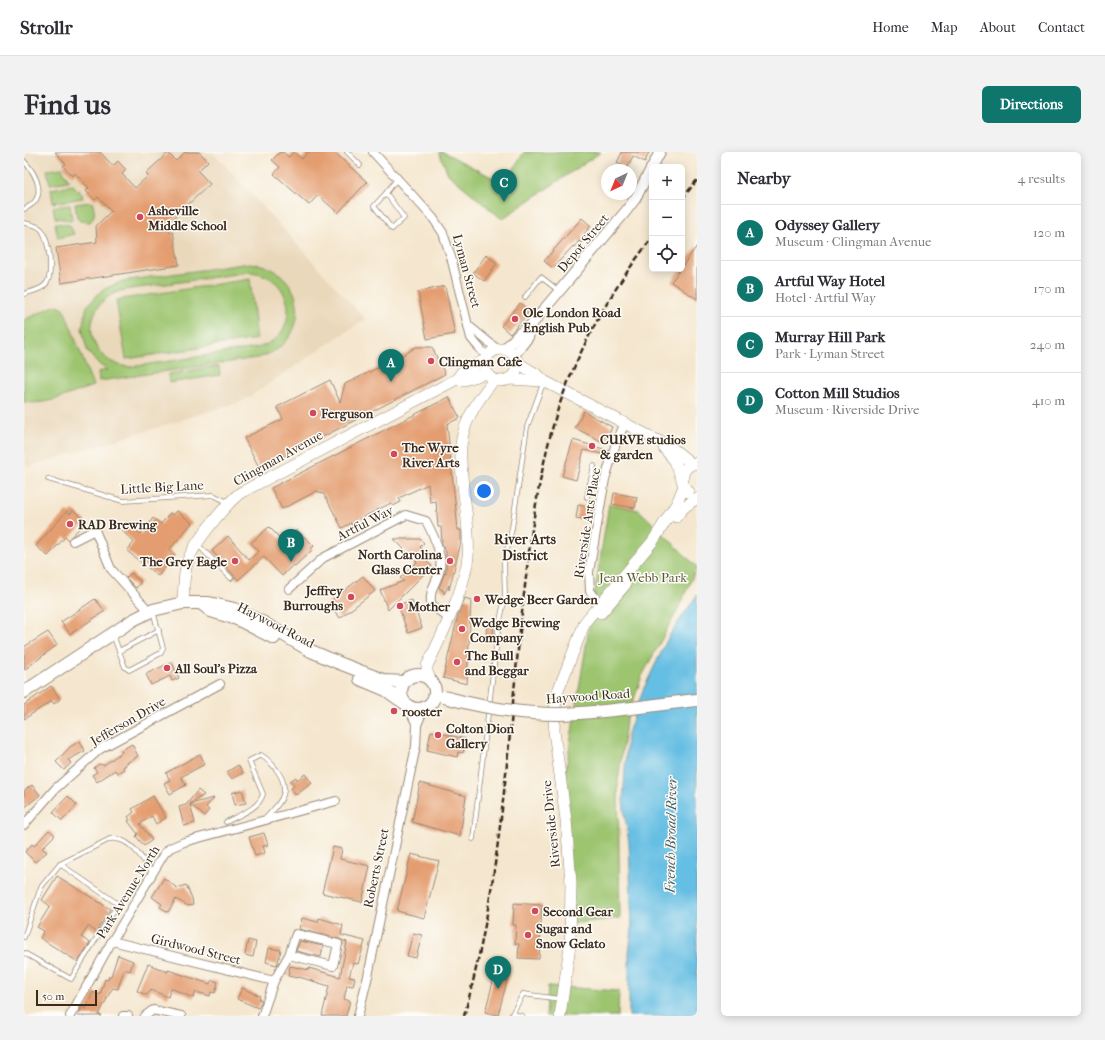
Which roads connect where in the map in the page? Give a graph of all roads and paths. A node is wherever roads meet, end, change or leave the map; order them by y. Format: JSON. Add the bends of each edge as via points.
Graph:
{"nodes":[{"id":1,"x":346,"y":152,"type":"edge"},
{"id":2,"x":373,"y":152,"type":"edge"},
{"id":3,"x":660,"y":152,"type":"edge"},
{"id":4,"x":24,"y":161,"type":"edge"},
{"id":5,"x":360,"y":165,"type":"dead end"},
{"id":6,"x":397,"y":178,"type":"junction"},
{"id":7,"x":386,"y":193,"type":"junction"},
{"id":8,"x":24,"y":209,"type":"edge"},
{"id":9,"x":24,"y":223,"type":"edge"},
{"id":10,"x":559,"y":291,"type":"junction"},
{"id":11,"x":24,"y":294,"type":"edge"},
{"id":12,"x":525,"y":297,"type":"dead end"},
{"id":13,"x":469,"y":326,"type":"junction"},
{"id":14,"x":508,"y":353,"type":"junction"},
{"id":15,"x":486,"y":358,"type":"junction"},
{"id":16,"x":490,"y":376,"type":"junction"},
{"id":17,"x":457,"y":379,"type":"junction"},
{"id":18,"x":508,"y":379,"type":"junction"},
{"id":19,"x":544,"y":381,"type":"junction"},
{"id":20,"x":625,"y":423,"type":"junction"},
{"id":21,"x":659,"y":441,"type":"junction"},
{"id":22,"x":694,"y":464,"type":"edge"},
{"id":23,"x":594,"y":466,"type":"dead end"},
{"id":24,"x":48,"y":479,"type":"dead end"},
{"id":25,"x":590,"y":483,"type":"junction"},
{"id":26,"x":683,"y":484,"type":"junction"},
{"id":27,"x":604,"y":486,"type":"junction"},
{"id":28,"x":587,"y":497,"type":"dead end"},
{"id":29,"x":697,"y":497,"type":"edge"},
{"id":30,"x":230,"y":503,"type":"junction"},
{"id":31,"x":73,"y":541,"type":"dead end"},
{"id":32,"x":197,"y":544,"type":"junction"},
{"id":33,"x":231,"y":578,"type":"dead end"},
{"id":34,"x":288,"y":589,"type":"dead end"},
{"id":35,"x":183,"y":603,"type":"junction"},
{"id":36,"x":600,"y":603,"type":"junction"},
{"id":37,"x":151,"y":611,"type":"junction"},
{"id":38,"x":448,"y":618,"type":"junction"},
{"id":39,"x":159,"y":630,"type":"junction"},
{"id":40,"x":112,"y":634,"type":"junction"},
{"id":41,"x":582,"y":634,"type":"junction"},
{"id":42,"x":119,"y":651,"type":"junction"},
{"id":43,"x":310,"y":653,"type":"junction"},
{"id":44,"x":427,"y":666,"type":"junction"},
{"id":45,"x":417,"y":675,"type":"junction"},
{"id":46,"x":430,"y":679,"type":"junction"},
{"id":47,"x":404,"y":682,"type":"junction"},
{"id":48,"x":220,"y":684,"type":"dead end"},
{"id":49,"x":24,"y":692,"type":"edge"},
{"id":50,"x":440,"y":696,"type":"junction"},
{"id":51,"x":697,"y":700,"type":"edge"},
{"id":52,"x":405,"y":704,"type":"junction"},
{"id":53,"x":424,"y":708,"type":"junction"},
{"id":54,"x":417,"y":724,"type":"junction"},
{"id":55,"x":336,"y":801,"type":"dead end"},
{"id":56,"x":226,"y":822,"type":"dead end"},
{"id":57,"x":263,"y":822,"type":"junction"},
{"id":58,"x":24,"y":825,"type":"edge"},
{"id":59,"x":472,"y":839,"type":"dead end"},
{"id":60,"x":60,"y":864,"type":"junction"},
{"id":61,"x":153,"y":873,"type":"junction"},
{"id":62,"x":24,"y":937,"type":"edge"},
{"id":63,"x":112,"y":941,"type":"junction"},
{"id":64,"x":24,"y":953,"type":"edge"},
{"id":65,"x":289,"y":955,"type":"junction"},
{"id":66,"x":274,"y":981,"type":"junction"},
{"id":67,"x":563,"y":1000,"type":"junction"},
{"id":68,"x":70,"y":1016,"type":"edge"},
{"id":69,"x":123,"y":1016,"type":"edge"},
{"id":70,"x":128,"y":1016,"type":"edge"},
{"id":71,"x":145,"y":1016,"type":"edge"},
{"id":72,"x":181,"y":1016,"type":"edge"},
{"id":73,"x":262,"y":1016,"type":"edge"},
{"id":74,"x":358,"y":1016,"type":"edge"},
{"id":75,"x":522,"y":1016,"type":"edge"},
{"id":76,"x":560,"y":1016,"type":"edge"}],
"edges":[{"from":1,"to":5,"type":"lane"},
{"from":2,"to":6,"type":"street","name":"Lyman Street"},
{"from":3,"to":10,"type":"street","name":"Depot Street","via":[[635,199]]},
{"from":4,"to":8,"type":"lane","via":[[38,184],[38,196],[32,206]]},
{"from":6,"to":7,"type":"lane"},
{"from":6,"to":13,"type":"street","name":"Lyman Street","via":[[443,233]]},
{"from":7,"to":7,"type":"lane","via":[[404,218],[392,229],[374,206]]},
{"from":9,"to":11,"type":"lane","via":[[42,230],[47,241],[50,264],[49,277],[44,286]]},
{"from":10,"to":12,"type":"lane","via":[[541,277]]},
{"from":10,"to":14,"type":"street","name":"Depot Street","via":[[531,325],[528,337]]},
{"from":13,"to":14,"type":"street","name":"Lyman Street"},
{"from":13,"to":15,"type":"street","name":"Lyman Street","via":[[471,338]]},
{"from":14,"to":15,"type":"main road","name":"Clingman Avenue"},
{"from":14,"to":18,"type":"main road","via":[[516,371]]},
{"from":14,"to":19,"type":"main road","name":"Lyman Street","via":[[521,365],[540,375]]},
{"from":15,"to":16,"type":"main road"},
{"from":15,"to":17,"type":"main road","name":"Clingman Avenue","via":[[462,372]]},
{"from":16,"to":17,"type":"main road","name":"Clingman Avenue"},
{"from":16,"to":18,"type":"main road","name":"Lyman Street"},
{"from":16,"to":38,"type":"main road","via":[[485,391],[467,421],[461,446],[468,557],[460,588]]},
{"from":17,"to":30,"type":"main road","name":"Clingman Avenue","via":[[248,488]]},
{"from":18,"to":19,"type":"main road","name":"Lyman Street"},
{"from":19,"to":20,"type":"main road","name":"Lyman Street"},
{"from":19,"to":59,"type":"lane","via":[[535,401],[525,437],[512,528],[504,563],[505,596],[498,631]]},
{"from":20,"to":21,"type":"main road","name":"Lyman Street"},
{"from":20,"to":27,"type":"street","name":"Riverside Arts Place","via":[[610,459]]},
{"from":21,"to":22,"type":"main road","name":"Lyman Street"},
{"from":21,"to":26,"type":"main road","name":"Lyman Street","via":[[675,461]]},
{"from":22,"to":26,"type":"main road","name":"Riverside Drive","via":[[684,471]]},
{"from":23,"to":25,"type":"lane"},
{"from":24,"to":30,"type":"lane","name":"Little Big Lane","via":[[123,501],[213,495]]},
{"from":25,"to":27,"type":"lane"},
{"from":25,"to":28,"type":"lane"},
{"from":26,"to":29,"type":"main road","via":[[690,494]]},
{"from":26,"to":36,"type":"main road","name":"Riverside Drive","via":[[678,503],[653,541]]},
{"from":27,"to":36,"type":"street","name":"Riverside Arts Place","via":[[588,577],[590,591]]},
{"from":29,"to":41,"type":"main road","name":"Riverside Drive","via":[[683,508],[642,564]]},
{"from":30,"to":32,"type":"main road","name":"Clingman Avenue"},
{"from":31,"to":37,"type":"street","via":[[95,530],[111,569]]},
{"from":32,"to":33,"type":"lane"},
{"from":32,"to":35,"type":"main road","name":"Clingman Avenue","via":[[186,567]]},
{"from":34,"to":38,"type":"street","name":"Artful Way","via":[[323,558],[406,515],[426,521],[436,540],[440,568],[429,594],[431,604]]},
{"from":35,"to":37,"type":"main road"},
{"from":35,"to":43,"type":"main road","name":"Haywood Road","via":[[209,603],[234,609],[262,622]]},
{"from":36,"to":41,"type":"main road","name":"Riverside Drive","via":[[585,622]]},
{"from":37,"to":39,"type":"lane"},
{"from":37,"to":40,"type":"main road"},
{"from":38,"to":44,"type":"main road"},
{"from":39,"to":42,"type":"lane"},
{"from":39,"to":42,"type":"lane","via":[[163,648],[161,653],[129,670],[125,667]]},
{"from":40,"to":42,"type":"lane"},
{"from":40,"to":49,"type":"main road"},
{"from":41,"to":67,"type":"main road","name":"Riverside Drive","via":[[558,691],[554,721],[571,875],[570,945]]},
{"from":43,"to":47,"type":"main road","name":"Haywood Road","via":[[386,680]]},
{"from":43,"to":52,"type":"main road","name":"Haywood Road","via":[[383,689]]},
{"from":44,"to":45,"type":"main road"},
{"from":44,"to":46,"type":"main road"},
{"from":45,"to":46,"type":"main road"},
{"from":45,"to":47,"type":"main road","via":[[407,678]]},
{"from":46,"to":50,"type":"main road"},
{"from":47,"to":52,"type":"main road","via":[[401,692]]},
{"from":48,"to":58,"type":"street","name":"Jefferson Drive","via":[[100,750],[55,789]]},
{"from":50,"to":51,"type":"main road","name":"Haywood Road","bridge":true,"via":[[478,707],[556,714]]},
{"from":50,"to":53,"type":"main road"},
{"from":52,"to":53,"type":"main road","via":[[415,709]]},
{"from":52,"to":54,"type":"street"},
{"from":53,"to":54,"type":"street","name":"Roberts Street"},
{"from":54,"to":74,"type":"street","name":"Roberts Street","via":[[416,746]]},
{"from":55,"to":57,"type":"street","name":"Park Avenue North"},
{"from":56,"to":57,"type":"lane","via":[[249,810],[262,798],[263,794],[249,761],[262,755],[278,771],[284,788],[283,796]]},
{"from":57,"to":61,"type":"street","name":"Park Avenue North","via":[[174,846],[164,854]]},
{"from":60,"to":61,"type":"lane","via":[[117,838],[130,845]]},
{"from":60,"to":62,"type":"lane","via":[[41,887]]},
{"from":60,"to":64,"type":"lane","via":[[118,904],[71,979]]},
{"from":61,"to":63,"type":"street","name":"Park Avenue North"},
{"from":63,"to":66,"type":"street","name":"Girdwood Street"},
{"from":63,"to":68,"type":"street","name":"Park Avenue North"},
{"from":65,"to":65,"type":"street","via":[[333,966],[338,944],[296,934]]},
{"from":65,"to":66,"type":"street"},
{"from":66,"to":73,"type":"street"},
{"from":67,"to":75,"type":"lane","via":[[523,994],[512,1014]]},
{"from":67,"to":76,"type":"main road","name":"Riverside Drive"},
{"from":69,"to":70,"type":"street"},
{"from":71,"to":72,"type":"street","via":[[153,1010]]}]}
